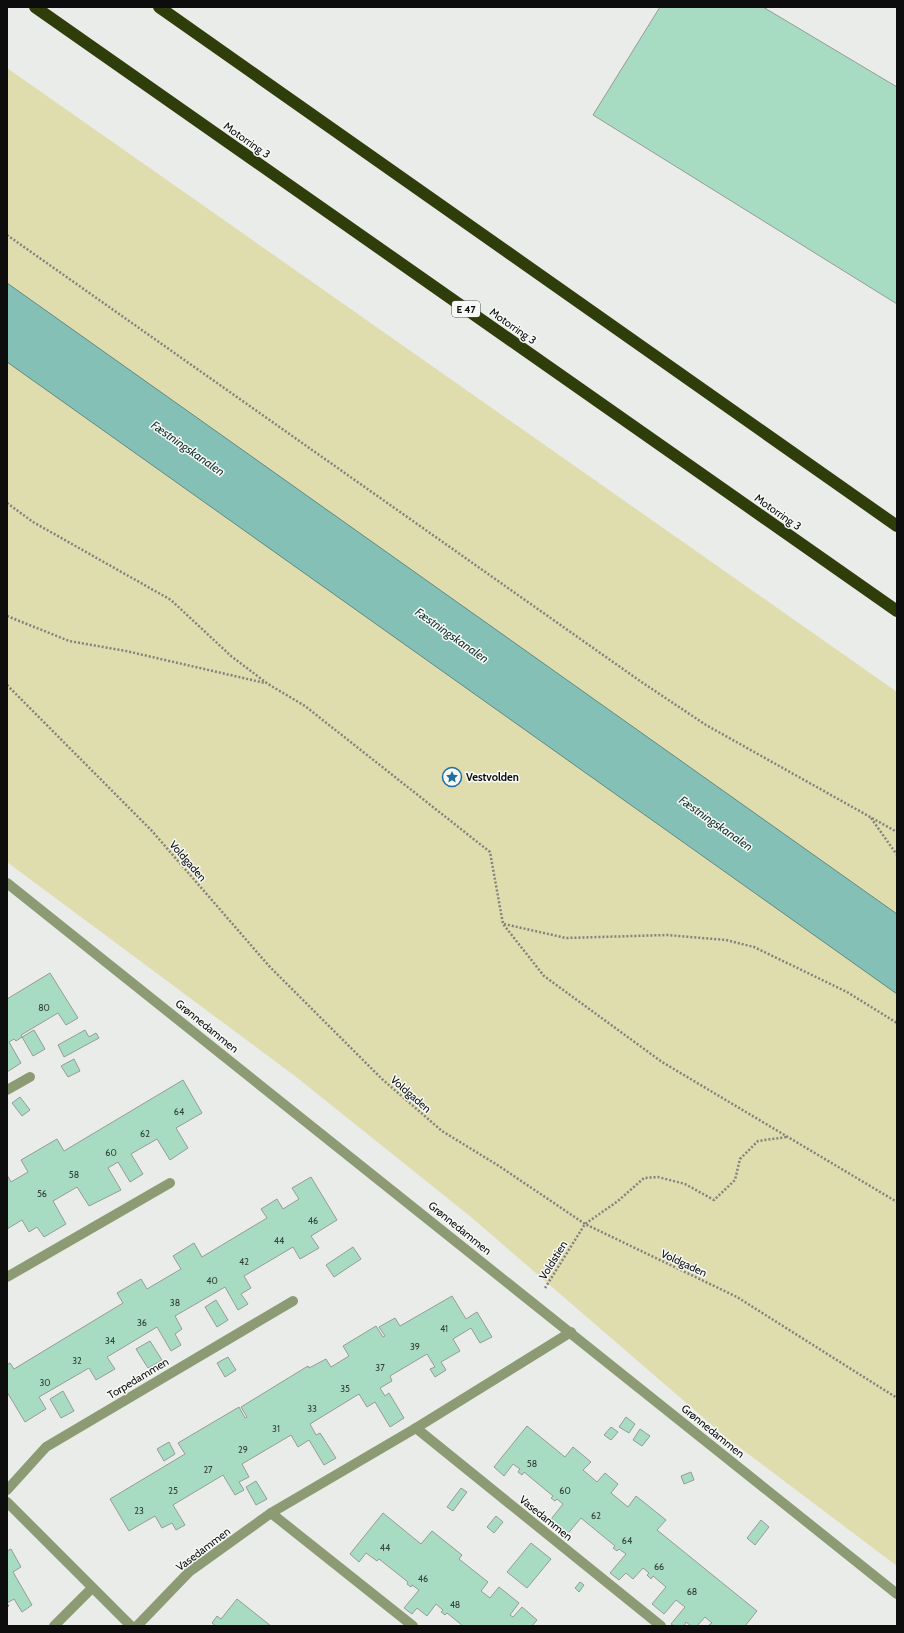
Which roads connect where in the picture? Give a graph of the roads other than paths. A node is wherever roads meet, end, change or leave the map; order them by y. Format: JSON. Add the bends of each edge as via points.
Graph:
{"nodes":[{"id":1,"x":35,"y":7,"type":"edge"},
{"id":2,"x":159,"y":7,"type":"edge"},
{"id":3,"x":897,"y":526,"type":"edge"},
{"id":4,"x":897,"y":611,"type":"edge"},
{"id":5,"x":7,"y":882,"type":"edge"},
{"id":6,"x":30,"y":1076,"type":"dead end"},
{"id":7,"x":7,"y":1090,"type":"edge"},
{"id":8,"x":170,"y":1182,"type":"dead end"},
{"id":9,"x":7,"y":1277,"type":"edge"},
{"id":10,"x":293,"y":1301,"type":"dead end"},
{"id":11,"x":571,"y":1332,"type":"junction"},
{"id":12,"x":416,"y":1428,"type":"junction"},
{"id":13,"x":7,"y":1490,"type":"edge"},
{"id":14,"x":7,"y":1502,"type":"edge"},
{"id":15,"x":271,"y":1513,"type":"junction"},
{"id":16,"x":92,"y":1588,"type":"junction"},
{"id":17,"x":897,"y":1594,"type":"edge"},
{"id":18,"x":54,"y":1626,"type":"edge"},
{"id":19,"x":131,"y":1626,"type":"edge"},
{"id":20,"x":137,"y":1626,"type":"edge"},
{"id":21,"x":413,"y":1626,"type":"edge"},
{"id":22,"x":661,"y":1626,"type":"edge"}],
"edges":[{"from":1,"to":4,"type":"highway","name":"Motorring 3","number":"E 47"},
{"from":2,"to":3,"type":"highway"},
{"from":5,"to":11,"type":"street","name":"Grønnedammen"},
{"from":6,"to":7,"type":"street"},
{"from":8,"to":9,"type":"street"},
{"from":10,"to":13,"type":"street","name":"Torpedammen","via":[[46,1447]]},
{"from":11,"to":12,"type":"street","name":"Vasedammen"},
{"from":11,"to":17,"type":"street","name":"Grønnedammen"},
{"from":12,"to":15,"type":"street","name":"Vasedammen"},
{"from":12,"to":22,"type":"street","name":"Vasedammen"},
{"from":14,"to":16,"type":"street"},
{"from":15,"to":20,"type":"street","name":"Vasedammen","via":[[189,1572]]},
{"from":15,"to":21,"type":"street"},
{"from":16,"to":18,"type":"street"},
{"from":16,"to":19,"type":"street"}]}
